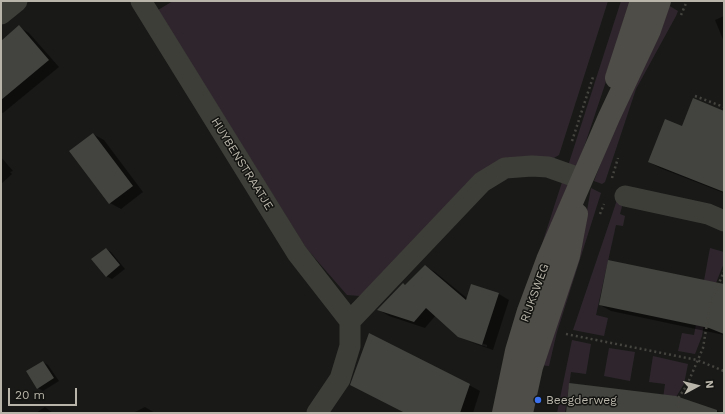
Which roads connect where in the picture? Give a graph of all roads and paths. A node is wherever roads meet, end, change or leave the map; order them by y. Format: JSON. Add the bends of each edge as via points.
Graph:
{"nodes":[{"id":1,"x":16,"y":1,"type":"edge"},
{"id":2,"x":141,"y":1,"type":"edge"},
{"id":3,"x":641,"y":1,"type":"edge"},
{"id":4,"x":660,"y":1,"type":"edge"},
{"id":5,"x":687,"y":1,"type":"edge"},
{"id":6,"x":685,"y":6,"type":"dead end"},
{"id":7,"x":1,"y":14,"type":"edge"},
{"id":8,"x":593,"y":76,"type":"dead end"},
{"id":9,"x":695,"y":96,"type":"dead end"},
{"id":10,"x":724,"y":107,"type":"edge"},
{"id":11,"x":609,"y":116,"type":"junction"},
{"id":12,"x":562,"y":173,"type":"junction"},
{"id":13,"x":582,"y":179,"type":"junction"},
{"id":14,"x":625,"y":196,"type":"dead end"},
{"id":15,"x":724,"y":221,"type":"edge"},
{"id":16,"x":724,"y":271,"type":"edge"},
{"id":17,"x":350,"y":321,"type":"junction"},
{"id":18,"x":564,"y":334,"type":"dead end"},
{"id":19,"x":697,"y":360,"type":"junction"},
{"id":20,"x":724,"y":371,"type":"edge"},
{"id":21,"x":317,"y":413,"type":"edge"},
{"id":22,"x":503,"y":413,"type":"edge"},
{"id":23,"x":522,"y":413,"type":"edge"},
{"id":24,"x":678,"y":413,"type":"edge"}],
"edges":[{"from":1,"to":7,"type":"street"},
{"from":2,"to":17,"type":"street","name":"HUYBENSTRAATJE","via":[[297,253]]},
{"from":3,"to":11,"type":"main road","name":"RIJKSWEG","via":[[617,70]]},
{"from":4,"to":11,"type":"main road","name":"RIJKSWEG","via":[[650,30]]},
{"from":5,"to":6,"type":"path"},
{"from":8,"to":12,"type":"path"},
{"from":9,"to":10,"type":"path"},
{"from":11,"to":13,"type":"main road","name":"RIJKSWEG"},
{"from":12,"to":13,"type":"street"},
{"from":12,"to":17,"type":"street","via":[[548,167],[505,168],[482,182]]},
{"from":13,"to":22,"type":"main road","name":"RIJKSWEG","via":[[528,310],[516,350]]},
{"from":13,"to":23,"type":"main road","name":"RIJKSWEG","via":[[569,256],[532,367]]},
{"from":14,"to":15,"type":"street","via":[[708,214]]},
{"from":16,"to":19,"type":"path","via":[[710,305],[703,348]]},
{"from":17,"to":21,"type":"street","via":[[350,346],[340,379]]},
{"from":18,"to":19,"type":"path"},
{"from":19,"to":20,"type":"path"},
{"from":19,"to":24,"type":"path","via":[[688,385],[679,397]]}]}
